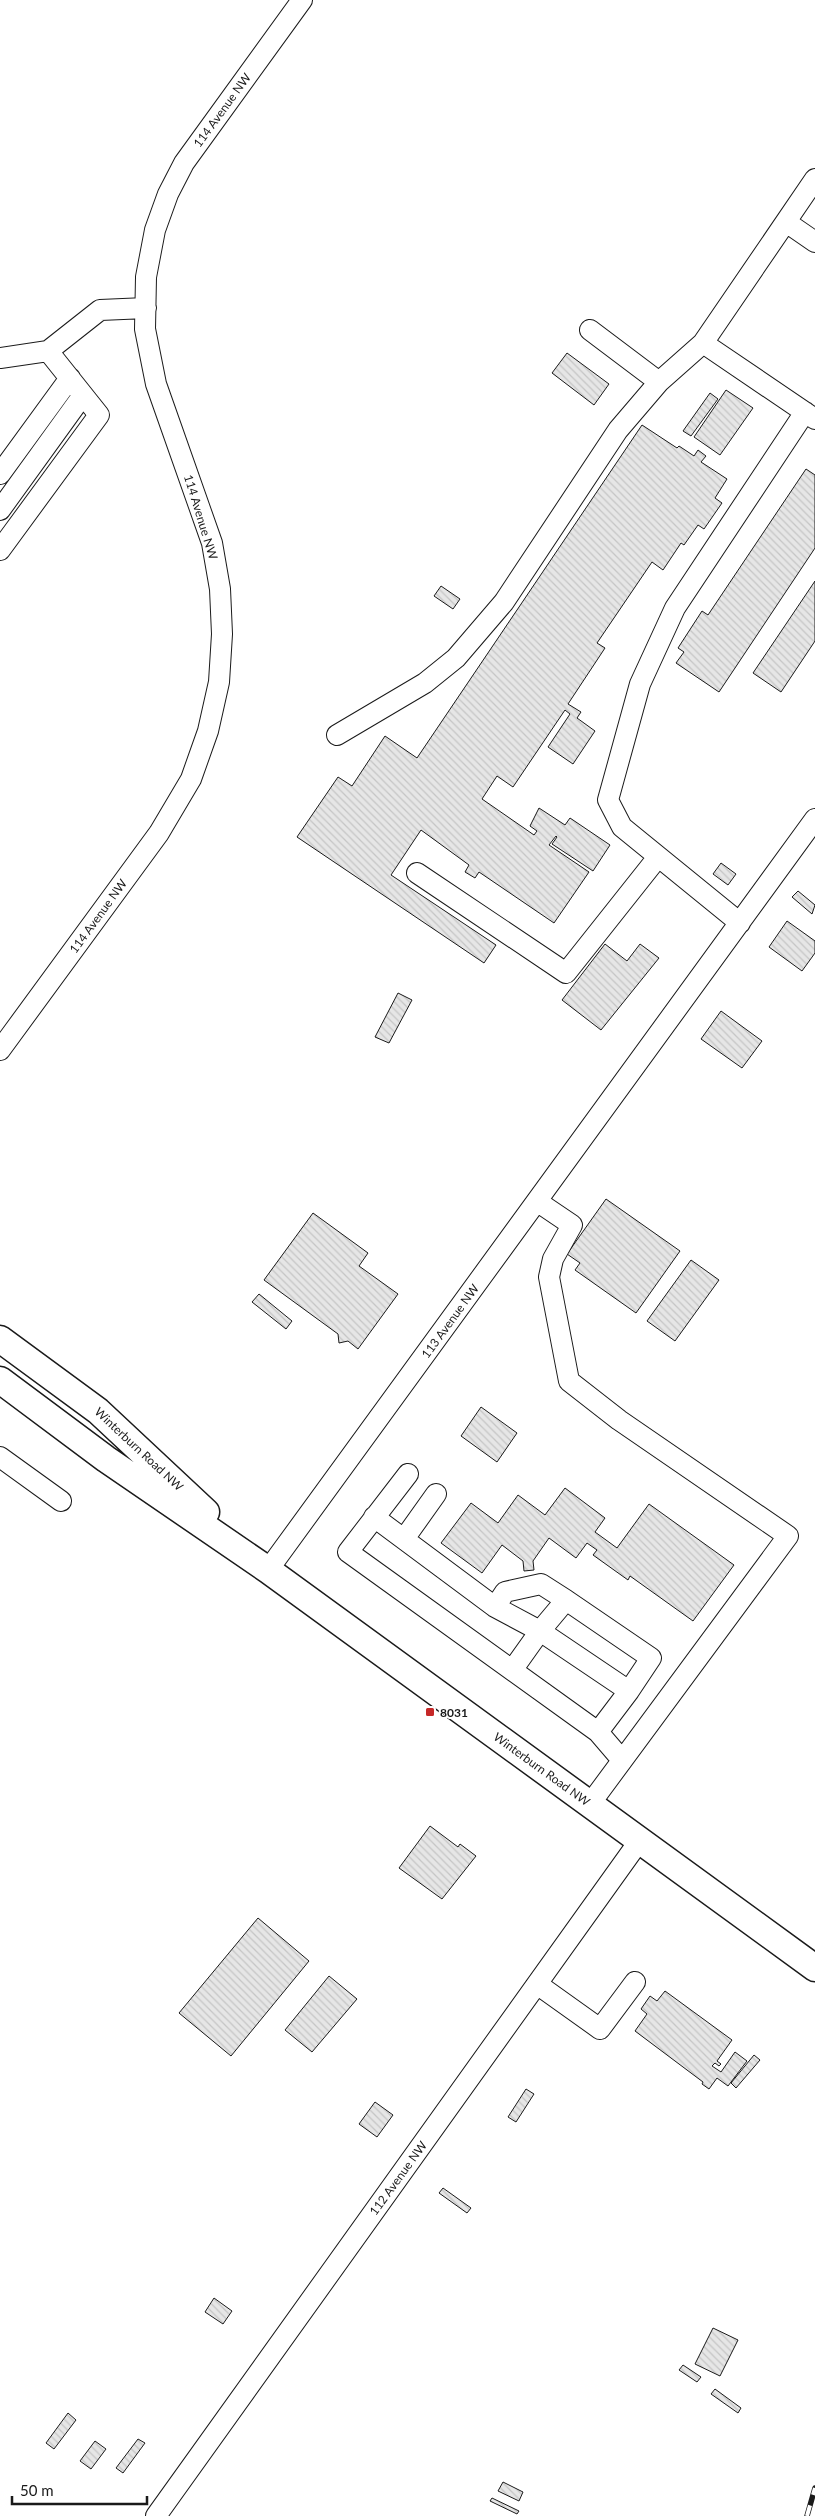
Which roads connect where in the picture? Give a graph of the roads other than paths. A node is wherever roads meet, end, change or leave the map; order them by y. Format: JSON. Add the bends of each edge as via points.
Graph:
{"nodes":[{"id":1,"x":302,"y":0,"type":"edge"},
{"id":2,"x":815,"y":180,"type":"edge"},
{"id":3,"x":786,"y":222,"type":"junction"},
{"id":4,"x":815,"y":242,"type":"edge"},
{"id":5,"x":146,"y":308,"type":"junction"},
{"id":6,"x":590,"y":330,"type":"dead end"},
{"id":7,"x":703,"y":343,"type":"junction"},
{"id":8,"x":48,"y":351,"type":"junction"},
{"id":9,"x":0,"y":358,"type":"edge"},
{"id":10,"x":70,"y":378,"type":"junction"},
{"id":11,"x":659,"y":382,"type":"junction"},
{"id":12,"x":83,"y":395,"type":"junction"},
{"id":13,"x":810,"y":415,"type":"edge"},
{"id":14,"x":2,"y":468,"type":"edge"},
{"id":15,"x":0,"y":510,"type":"edge"},
{"id":16,"x":0,"y":550,"type":"edge"},
{"id":17,"x":338,"y":736,"type":"dead end"},
{"id":18,"x":815,"y":820,"type":"edge"},
{"id":19,"x":658,"y":857,"type":"junction"},
{"id":20,"x":417,"y":873,"type":"dead end"},
{"id":21,"x":740,"y":923,"type":"junction"},
{"id":22,"x":0,"y":1050,"type":"edge"},
{"id":23,"x":538,"y":1202,"type":"junction"},
{"id":24,"x":0,"y":1339,"type":"edge"},
{"id":25,"x":0,"y":1380,"type":"edge"},
{"id":26,"x":0,"y":1457,"type":"edge"},
{"id":27,"x":408,"y":1474,"type":"dead end"},
{"id":28,"x":436,"y":1494,"type":"dead end"},
{"id":29,"x":61,"y":1501,"type":"dead end"},
{"id":30,"x":374,"y":1518,"type":"junction"},
{"id":31,"x":404,"y":1539,"type":"junction"},
{"id":32,"x":268,"y":1570,"type":"junction"},
{"id":33,"x":566,"y":1600,"type":"junction"},
{"id":34,"x":495,"y":1607,"type":"junction"},
{"id":35,"x":540,"y":1631,"type":"junction"},
{"id":36,"x":513,"y":1670,"type":"junction"},
{"id":37,"x":629,"y":1691,"type":"junction"},
{"id":38,"x":598,"y":1732,"type":"junction"},
{"id":39,"x":622,"y":1760,"type":"junction"},
{"id":40,"x":590,"y":1804,"type":"junction"},
{"id":41,"x":640,"y":1840,"type":"junction"},
{"id":42,"x":815,"y":1968,"type":"edge"},
{"id":43,"x":635,"y":1982,"type":"dead end"},
{"id":44,"x":537,"y":1984,"type":"junction"},
{"id":45,"x":156,"y":2516,"type":"edge"}],
"edges":[{"from":1,"to":5,"type":"street","name":"114 Avenue NW","via":[[206,130],[168,194],[146,277]]},
{"from":2,"to":3,"type":"street"},
{"from":3,"to":4,"type":"street"},
{"from":3,"to":7,"type":"street"},
{"from":5,"to":8,"type":"street","via":[[100,310]]},
{"from":5,"to":22,"type":"street","name":"114 Avenue NW","via":[[145,329],[156,384],[212,543],[220,589],[219,682],[208,731],[191,779],[164,825]]},
{"from":6,"to":11,"type":"street"},
{"from":7,"to":11,"type":"street"},
{"from":7,"to":13,"type":"street"},
{"from":8,"to":9,"type":"street"},
{"from":8,"to":10,"type":"street"},
{"from":10,"to":12,"type":"street"},
{"from":10,"to":14,"type":"street"},
{"from":11,"to":17,"type":"street","via":[[618,430],[504,602],[456,658],[425,683]]},
{"from":12,"to":15,"type":"street"},
{"from":12,"to":16,"type":"street","via":[[99,415]]},
{"from":13,"to":19,"type":"street","via":[[675,608],[640,684],[608,800],[622,827]]},
{"from":18,"to":21,"type":"street","name":"113 Avenue NW"},
{"from":19,"to":20,"type":"street","via":[[566,973]]},
{"from":19,"to":21,"type":"street"},
{"from":21,"to":23,"type":"street","name":"113 Avenue NW"},
{"from":23,"to":32,"type":"street","name":"113 Avenue NW"},
{"from":23,"to":39,"type":"street","via":[[572,1224],[553,1259],[549,1276],[569,1381],[619,1420],[788,1536]]},
{"from":24,"to":32,"type":"main road","name":"Winterburn Road NW","via":[[98,1411]]},
{"from":25,"to":32,"type":"main road","name":"Winterburn Road NW","via":[[106,1459]]},
{"from":26,"to":29,"type":"street"},
{"from":27,"to":30,"type":"street"},
{"from":28,"to":31,"type":"street"},
{"from":30,"to":31,"type":"street"},
{"from":30,"to":36,"type":"street","via":[[348,1552]]},
{"from":31,"to":34,"type":"street"},
{"from":32,"to":40,"type":"main road","name":"Winterburn Road NW"},
{"from":33,"to":34,"type":"street","via":[[542,1584],[505,1592]]},
{"from":33,"to":35,"type":"street"},
{"from":33,"to":37,"type":"street","via":[[651,1658]]},
{"from":34,"to":35,"type":"street"},
{"from":35,"to":36,"type":"street"},
{"from":35,"to":37,"type":"street"},
{"from":36,"to":38,"type":"street"},
{"from":37,"to":38,"type":"street"},
{"from":38,"to":39,"type":"street"},
{"from":39,"to":40,"type":"street"},
{"from":40,"to":41,"type":"main road","name":"Winterburn Road NW"},
{"from":41,"to":42,"type":"main road","name":"Winterburn Road NW"},
{"from":41,"to":44,"type":"street","name":"112 Avenue NW"},
{"from":43,"to":44,"type":"street","via":[[600,2029]]},
{"from":44,"to":45,"type":"street","name":"112 Avenue NW"}]}
